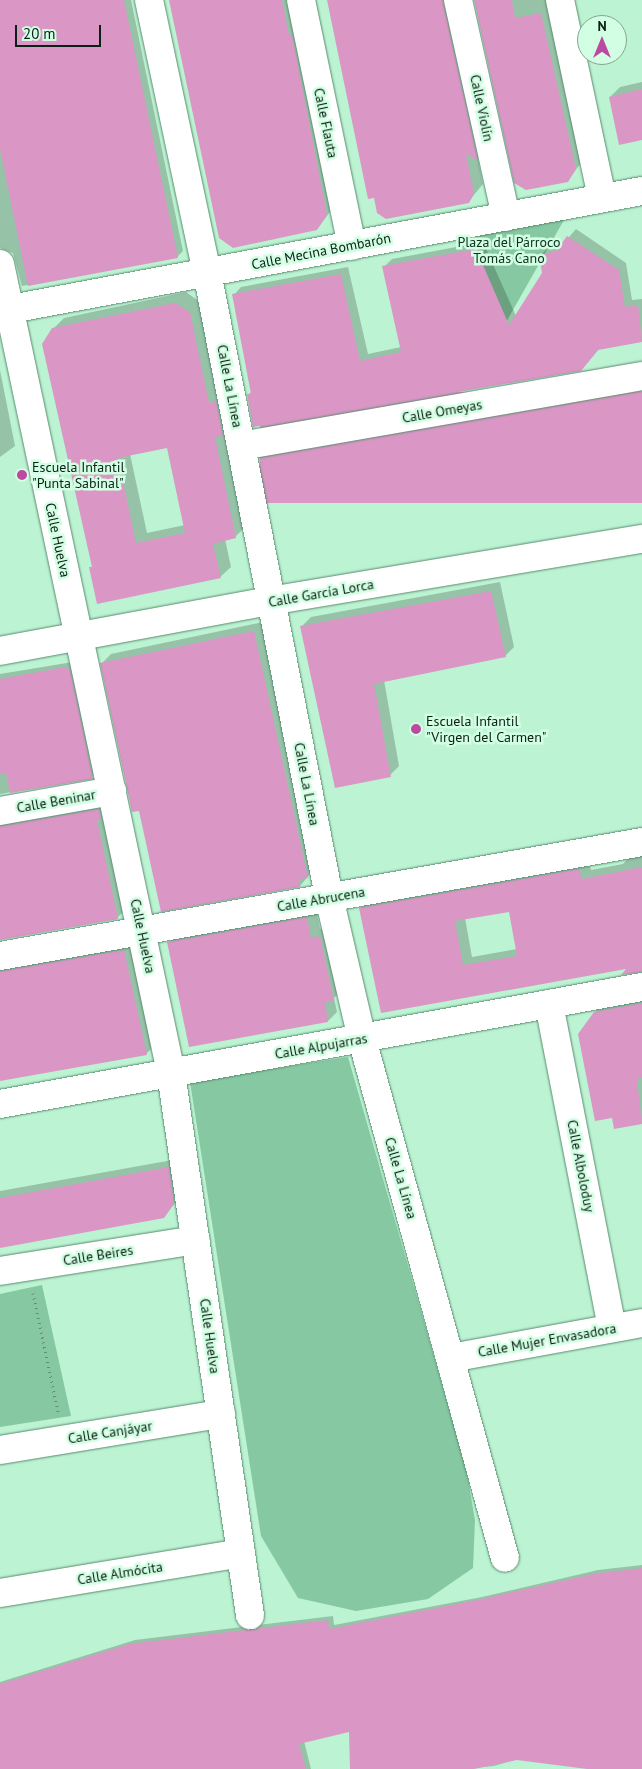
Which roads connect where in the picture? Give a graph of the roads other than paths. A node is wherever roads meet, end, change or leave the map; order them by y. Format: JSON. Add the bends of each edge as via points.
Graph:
{"nodes":[{"id":1,"x":149,"y":0,"type":"edge"},
{"id":2,"x":301,"y":0,"type":"edge"},
{"id":3,"x":458,"y":0,"type":"edge"},
{"id":4,"x":560,"y":0,"type":"edge"},
{"id":5,"x":642,"y":191,"type":"edge"},
{"id":6,"x":602,"y":198,"type":"junction"},
{"id":7,"x":506,"y":217,"type":"junction"},
{"id":8,"x":352,"y":246,"type":"junction"},
{"id":9,"x":0,"y":264,"type":"edge"},
{"id":10,"x":207,"y":272,"type":"junction"},
{"id":11,"x":5,"y":310,"type":"edge"},
{"id":12,"x":642,"y":376,"type":"edge"},
{"id":13,"x":241,"y":446,"type":"junction"},
{"id":14,"x":642,"y":539,"type":"edge"},
{"id":15,"x":270,"y":601,"type":"junction"},
{"id":16,"x":79,"y":638,"type":"junction"},
{"id":17,"x":0,"y":651,"type":"edge"},
{"id":18,"x":112,"y":791,"type":"junction"},
{"id":19,"x":0,"y":811,"type":"edge"},
{"id":20,"x":642,"y":842,"type":"edge"},
{"id":21,"x":329,"y":897,"type":"junction"},
{"id":22,"x":142,"y":931,"type":"junction"},
{"id":23,"x":0,"y":956,"type":"edge"},
{"id":24,"x":642,"y":987,"type":"edge"},
{"id":25,"x":549,"y":1004,"type":"junction"},
{"id":26,"x":362,"y":1039,"type":"junction"},
{"id":27,"x":171,"y":1073,"type":"junction"},
{"id":28,"x":0,"y":1104,"type":"edge"},
{"id":29,"x":196,"y":1240,"type":"junction"},
{"id":30,"x":0,"y":1271,"type":"edge"},
{"id":31,"x":642,"y":1323,"type":"edge"},
{"id":32,"x":612,"y":1328,"type":"junction"},
{"id":33,"x":451,"y":1358,"type":"junction"},
{"id":34,"x":221,"y":1414,"type":"junction"},
{"id":35,"x":0,"y":1450,"type":"edge"},
{"id":36,"x":241,"y":1553,"type":"junction"},
{"id":37,"x":505,"y":1558,"type":"dead end"},
{"id":38,"x":0,"y":1593,"type":"edge"},
{"id":39,"x":250,"y":1615,"type":"dead end"}],
"edges":[{"from":1,"to":10,"type":"street","name":"Calle La Línea"},
{"from":2,"to":8,"type":"street","name":"Calle Flauta"},
{"from":3,"to":7,"type":"street","name":"Calle Violín"},
{"from":4,"to":6,"type":"street"},
{"from":5,"to":6,"type":"street","name":"Calle Mecina Bombarón"},
{"from":6,"to":7,"type":"street","name":"Calle Mecina Bombarón"},
{"from":7,"to":8,"type":"street","name":"Calle Mecina Bombarón"},
{"from":8,"to":10,"type":"street","name":"Calle Mecina Bombarón"},
{"from":9,"to":11,"type":"street","name":"Calle Huelva"},
{"from":10,"to":11,"type":"street","name":"Calle Mecina Bombarón"},
{"from":10,"to":13,"type":"street","name":"Calle La Línea"},
{"from":11,"to":16,"type":"street","name":"Calle Huelva"},
{"from":12,"to":13,"type":"street","name":"Calle Omeyas"},
{"from":13,"to":15,"type":"street","name":"Calle La Línea"},
{"from":14,"to":15,"type":"street","name":"Calle García Lorca"},
{"from":15,"to":16,"type":"street","name":"Calle García Lorca"},
{"from":15,"to":21,"type":"street","name":"Calle La Línea"},
{"from":16,"to":17,"type":"street","name":"Calle García Lorca"},
{"from":16,"to":18,"type":"street","name":"Calle Huelva"},
{"from":18,"to":19,"type":"street","name":"Calle Beninar"},
{"from":18,"to":22,"type":"street","name":"Calle Huelva"},
{"from":20,"to":21,"type":"street","name":"Calle Abrucena"},
{"from":21,"to":22,"type":"street","name":"Calle Abrucena"},
{"from":21,"to":26,"type":"street","name":"Calle La Línea"},
{"from":22,"to":23,"type":"street","name":"Calle Abrucena"},
{"from":22,"to":27,"type":"street","name":"Calle Huelva"},
{"from":24,"to":25,"type":"street","name":"Calle Alpujarras"},
{"from":25,"to":26,"type":"street","name":"Calle Alpujarras"},
{"from":25,"to":32,"type":"street","name":"Calle Alboloduy"},
{"from":26,"to":27,"type":"street","name":"Calle Alpujarras"},
{"from":26,"to":33,"type":"street","name":"Calle La Línea"},
{"from":27,"to":28,"type":"street","name":"Calle Alpujarras"},
{"from":27,"to":29,"type":"street","name":"Calle Huelva"},
{"from":29,"to":30,"type":"street","name":"Calle Beires"},
{"from":29,"to":34,"type":"street","name":"Calle Huelva"},
{"from":31,"to":32,"type":"street","name":"Calle Mujer Envasadora"},
{"from":32,"to":33,"type":"street","name":"Calle Mujer Envasadora"},
{"from":33,"to":37,"type":"street","name":"Calle La Línea"},
{"from":34,"to":35,"type":"street","name":"Calle Canjáyar"},
{"from":34,"to":36,"type":"street","name":"Calle Huelva"},
{"from":36,"to":38,"type":"street","name":"Calle Almócita"},
{"from":36,"to":39,"type":"street","name":"Calle Huelva"}]}
